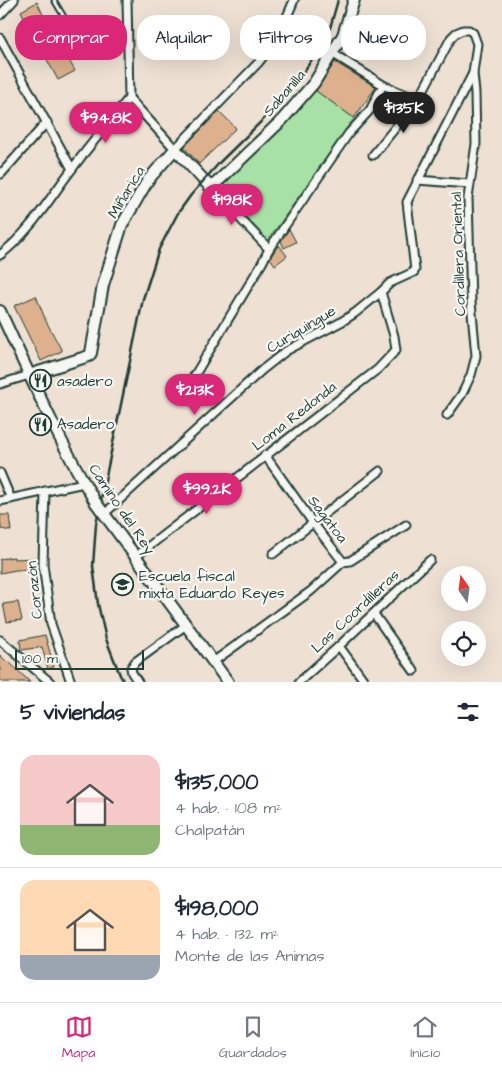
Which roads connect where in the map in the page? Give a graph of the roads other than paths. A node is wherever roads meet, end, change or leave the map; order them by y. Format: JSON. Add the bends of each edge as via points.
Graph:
{"nodes":[{"id":1,"x":14,"y":0,"type":"edge"},
{"id":2,"x":54,"y":0,"type":"edge"},
{"id":3,"x":127,"y":0,"type":"edge"},
{"id":4,"x":294,"y":0,"type":"edge"},
{"id":5,"x":354,"y":0,"type":"edge"},
{"id":6,"x":0,"y":14,"type":"edge"},
{"id":7,"x":63,"y":15,"type":"edge"},
{"id":8,"x":0,"y":38,"type":"edge"},
{"id":9,"x":332,"y":53,"type":"junction"},
{"id":10,"x":473,"y":73,"type":"junction"},
{"id":11,"x":383,"y":85,"type":"junction"},
{"id":12,"x":129,"y":98,"type":"junction"},
{"id":13,"x":418,"y":100,"type":"junction"},
{"id":14,"x":47,"y":122,"type":"junction"},
{"id":15,"x":175,"y":148,"type":"junction"},
{"id":16,"x":374,"y":155,"type":"dead end"},
{"id":17,"x":72,"y":169,"type":"junction"},
{"id":18,"x":1,"y":174,"type":"edge"},
{"id":19,"x":418,"y":180,"type":"junction"},
{"id":20,"x":470,"y":184,"type":"junction"},
{"id":21,"x":211,"y":188,"type":"junction"},
{"id":22,"x":269,"y":249,"type":"junction"},
{"id":23,"x":0,"y":255,"type":"edge"},
{"id":24,"x":381,"y":292,"type":"junction"},
{"id":25,"x":1,"y":318,"type":"edge"},
{"id":26,"x":29,"y":375,"type":"junction"},
{"id":27,"x":193,"y":378,"type":"dead end"},
{"id":28,"x":0,"y":384,"type":"edge"},
{"id":29,"x":447,"y":415,"type":"dead end"},
{"id":30,"x":265,"y":456,"type":"junction"},
{"id":31,"x":380,"y":471,"type":"dead end"},
{"id":32,"x":0,"y":473,"type":"edge"},
{"id":33,"x":84,"y":483,"type":"junction"},
{"id":34,"x":45,"y":492,"type":"junction"},
{"id":35,"x":11,"y":499,"type":"junction"},
{"id":36,"x":0,"y":501,"type":"edge"},
{"id":37,"x":101,"y":509,"type":"junction"},
{"id":38,"x":313,"y":523,"type":"junction"},
{"id":39,"x":406,"y":525,"type":"dead end"},
{"id":40,"x":273,"y":554,"type":"dead end"},
{"id":41,"x":136,"y":557,"type":"junction"},
{"id":42,"x":430,"y":560,"type":"dead end"},
{"id":43,"x":343,"y":562,"type":"junction"},
{"id":44,"x":374,"y":614,"type":"junction"},
{"id":45,"x":186,"y":625,"type":"junction"},
{"id":46,"x":0,"y":640,"type":"edge"},
{"id":47,"x":339,"y":646,"type":"junction"},
{"id":48,"x":214,"y":662,"type":"junction"},
{"id":49,"x":414,"y":671,"type":"dead end"},
{"id":50,"x":50,"y":682,"type":"edge"},
{"id":51,"x":71,"y":682,"type":"edge"},
{"id":52,"x":138,"y":682,"type":"edge"},
{"id":53,"x":228,"y":682,"type":"edge"},
{"id":54,"x":299,"y":682,"type":"edge"},
{"id":55,"x":366,"y":682,"type":"edge"}],
"edges":[{"from":1,"to":6,"type":"street"},
{"from":2,"to":7,"type":"lane"},
{"from":3,"to":12,"type":"street"},
{"from":4,"to":15,"type":"street","name":"Miñarica","via":[[278,37],[258,62]]},
{"from":5,"to":9,"type":"street","name":"Sabanilla","via":[[343,35]]},
{"from":8,"to":14,"type":"street"},
{"from":9,"to":11,"type":"street"},
{"from":9,"to":21,"type":"street","name":"Sabanilla","via":[[302,98]]},
{"from":10,"to":13,"type":"street","name":"Cordillera Oriental","via":[[477,44],[473,33],[469,30],[456,32]]},
{"from":10,"to":19,"type":"street"},
{"from":10,"to":20,"type":"street","name":"Cordillera Oriental","via":[[476,144]]},
{"from":11,"to":13,"type":"street"},
{"from":11,"to":22,"type":"street","via":[[370,110],[350,133]]},
{"from":12,"to":15,"type":"street"},
{"from":12,"to":17,"type":"street"},
{"from":13,"to":16,"type":"street"},
{"from":14,"to":17,"type":"street"},
{"from":14,"to":18,"type":"street"},
{"from":15,"to":21,"type":"street"},
{"from":15,"to":26,"type":"street","name":"Miñarica","via":[[148,180],[122,224],[103,285],[91,353]]},
{"from":17,"to":23,"type":"street","via":[[22,236]]},
{"from":19,"to":20,"type":"street"},
{"from":19,"to":24,"type":"street","name":"Curiquingue","via":[[407,202],[416,270],[390,282]]},
{"from":20,"to":29,"type":"street","name":"Cordillera Oriental","via":[[471,302],[476,356],[462,394]]},
{"from":21,"to":22,"type":"street"},
{"from":22,"to":27,"type":"street"},
{"from":24,"to":30,"type":"street","name":"Loma Redonda","via":[[396,350],[378,368]]},
{"from":24,"to":37,"type":"street","name":"Curiquingue","via":[[341,322],[286,351]]},
{"from":25,"to":26,"type":"street","name":"Camino del Rey"},
{"from":26,"to":28,"type":"street"},
{"from":26,"to":33,"type":"street","name":"Camino del Rey"},
{"from":30,"to":38,"type":"street","name":"Sagatoa"},
{"from":30,"to":41,"type":"street","name":"Loma Redonda"},
{"from":31,"to":38,"type":"street"},
{"from":32,"to":35,"type":"street"},
{"from":33,"to":34,"type":"street"},
{"from":33,"to":37,"type":"street","name":"Camino del Rey"},
{"from":34,"to":35,"type":"street"},
{"from":34,"to":51,"type":"street","name":"Corazón","via":[[43,564],[51,624]]},
{"from":35,"to":36,"type":"street"},
{"from":37,"to":41,"type":"street","name":"Camino del Rey"},
{"from":38,"to":40,"type":"street"},
{"from":38,"to":43,"type":"street","name":"Sagatoa"},
{"from":39,"to":43,"type":"street","via":[[350,561]]},
{"from":41,"to":45,"type":"street","name":"Camino del Rey"},
{"from":42,"to":44,"type":"street","name":"Las Coordilleras"},
{"from":43,"to":48,"type":"street","name":"Sagatoa","via":[[311,591]]},
{"from":44,"to":47,"type":"street","name":"Las Coordilleras"},
{"from":44,"to":49,"type":"street"},
{"from":45,"to":48,"type":"street","name":"Camino del Rey"},
{"from":45,"to":52,"type":"street","via":[[135,662],[131,668]]},
{"from":46,"to":50,"type":"street"},
{"from":47,"to":54,"type":"street","name":"Las Coordilleras"},
{"from":47,"to":55,"type":"street"},
{"from":48,"to":53,"type":"street","name":"Camino del Rey"}]}
